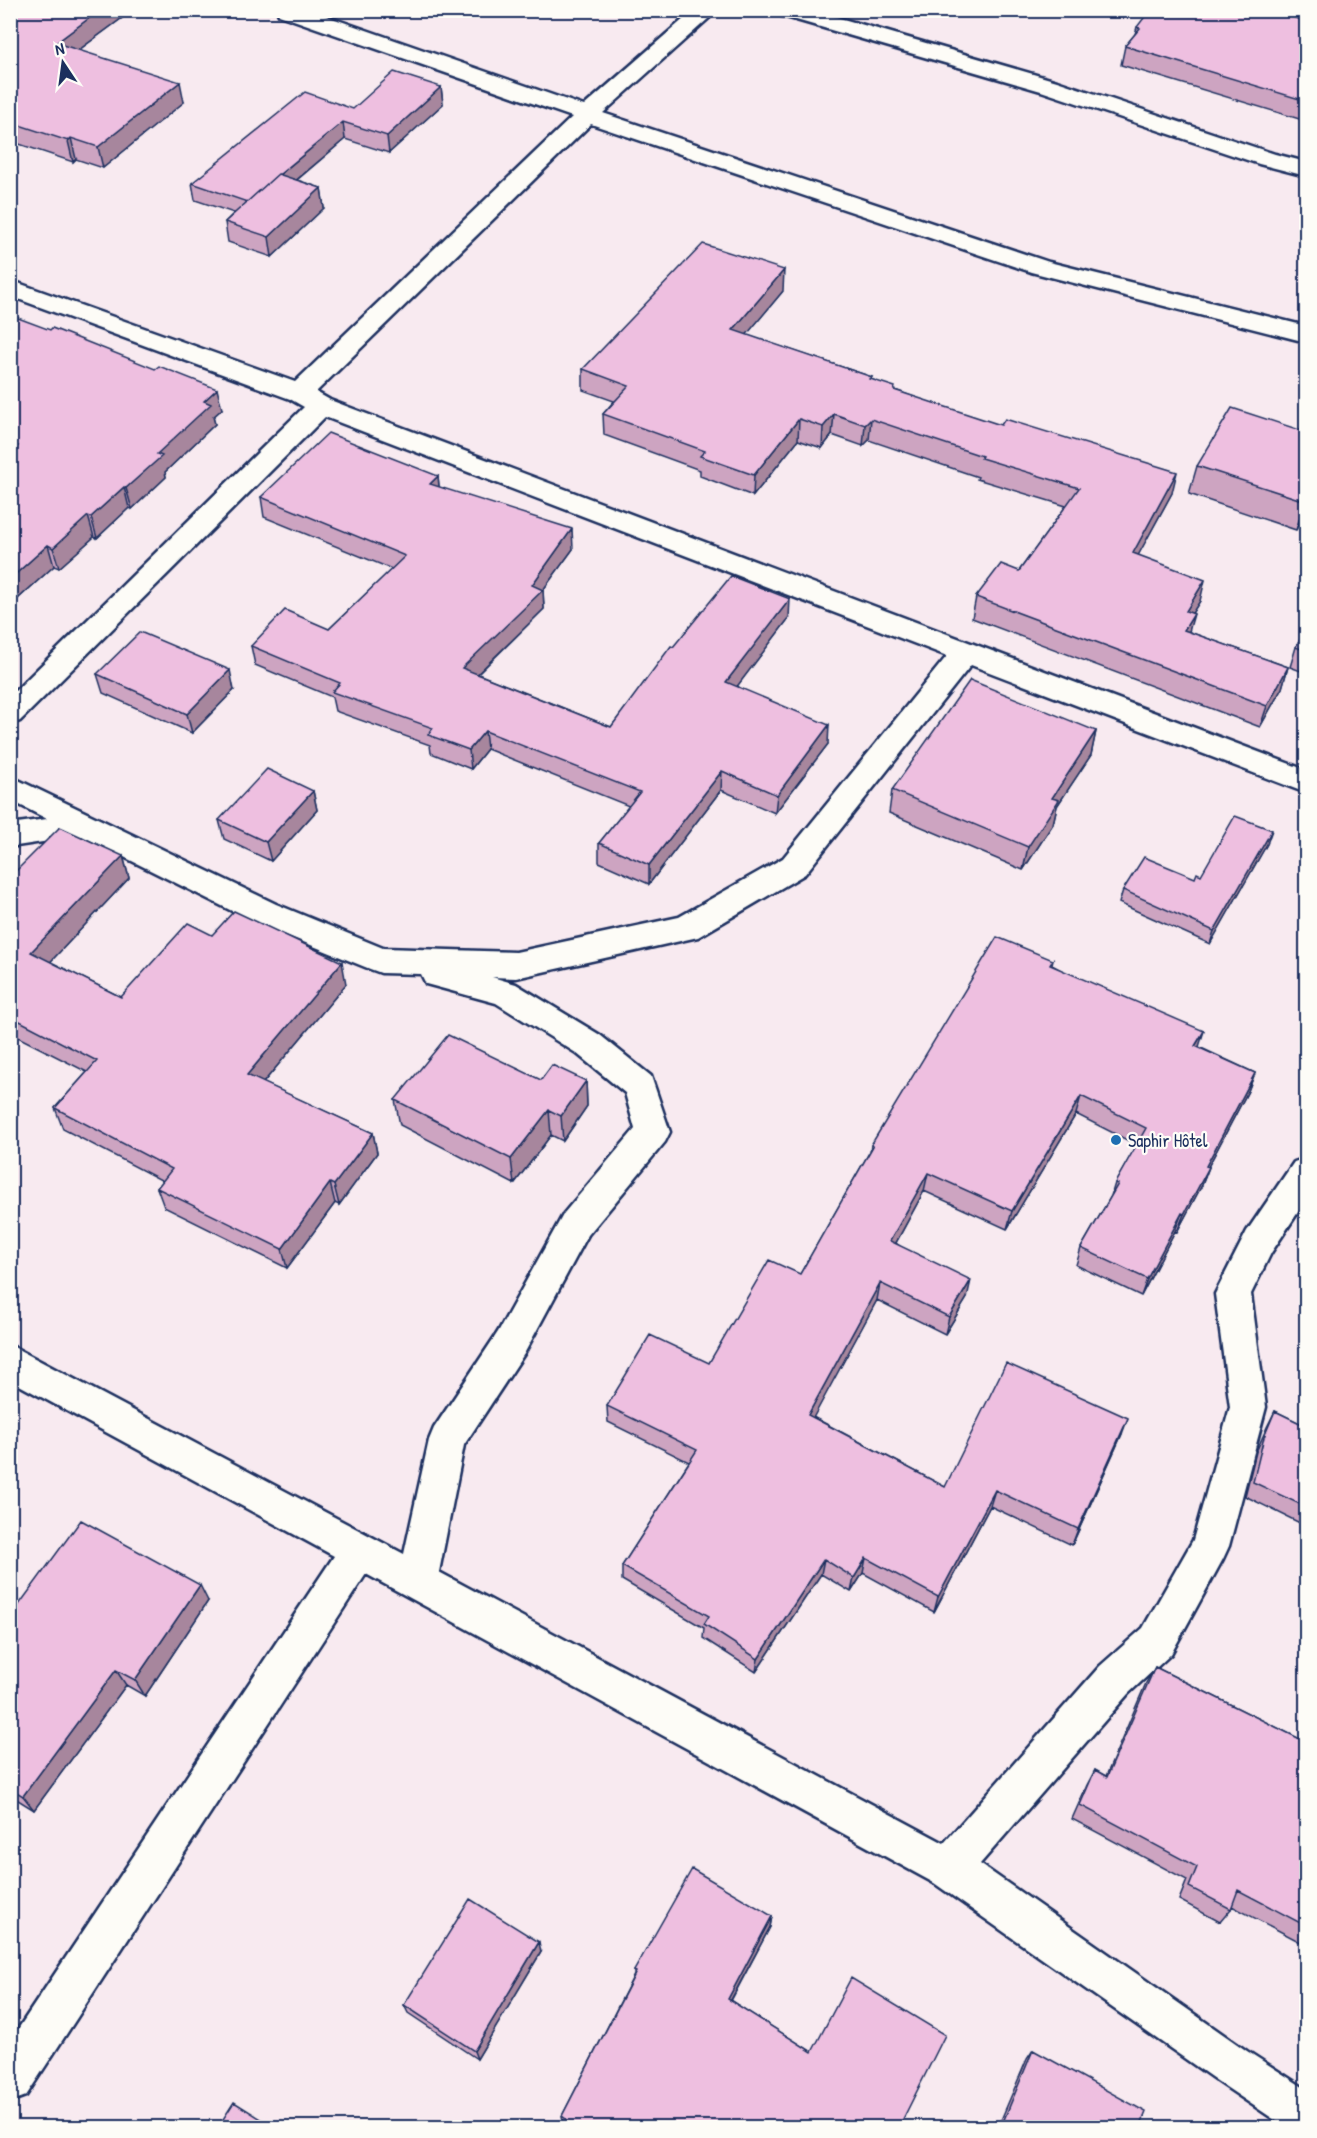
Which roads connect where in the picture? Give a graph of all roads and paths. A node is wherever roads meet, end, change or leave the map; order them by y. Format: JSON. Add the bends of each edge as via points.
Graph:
{"nodes":[{"id":1,"x":287,"y":10,"type":"edge"},
{"id":2,"x":708,"y":10,"type":"edge"},
{"id":3,"x":787,"y":10,"type":"edge"},
{"id":4,"x":1289,"y":10,"type":"edge"},
{"id":5,"x":1306,"y":15,"type":"edge"},
{"id":6,"x":588,"y":115,"type":"junction"},
{"id":7,"x":1306,"y":169,"type":"edge"},
{"id":8,"x":14,"y":293,"type":"edge"},
{"id":9,"x":1306,"y":334,"type":"edge"},
{"id":10,"x":310,"y":400,"type":"junction"},
{"id":11,"x":966,"y":652,"type":"junction"},
{"id":12,"x":10,"y":714,"type":"edge"},
{"id":13,"x":1306,"y":782,"type":"edge"},
{"id":14,"x":10,"y":787,"type":"edge"},
{"id":15,"x":85,"y":824,"type":"junction"},
{"id":16,"x":10,"y":836,"type":"edge"},
{"id":17,"x":381,"y":960,"type":"junction"},
{"id":18,"x":1306,"y":1172,"type":"edge"},
{"id":19,"x":10,"y":1361,"type":"edge"},
{"id":20,"x":360,"y":1550,"type":"junction"},
{"id":21,"x":418,"y":1581,"type":"junction"},
{"id":22,"x":948,"y":1868,"type":"junction"},
{"id":23,"x":10,"y":2080,"type":"edge"},
{"id":24,"x":1306,"y":2114,"type":"edge"}],
"edges":[{"from":1,"to":6,"type":"street"},
{"from":2,"to":6,"type":"street"},
{"from":3,"to":7,"type":"street","via":[[1048,86]]},
{"from":4,"to":5,"type":"street"},
{"from":6,"to":9,"type":"street","via":[[1040,267]]},
{"from":6,"to":10,"type":"street"},
{"from":8,"to":10,"type":"street"},
{"from":10,"to":11,"type":"street"},
{"from":10,"to":12,"type":"street"},
{"from":11,"to":13,"type":"street"},
{"from":11,"to":17,"type":"street","via":[[794,866],[687,928],[516,965]]},
{"from":14,"to":15,"type":"street"},
{"from":15,"to":16,"type":"street"},
{"from":15,"to":17,"type":"street","via":[[265,913]]},
{"from":17,"to":21,"type":"street","via":[[505,993],[588,1044],[639,1086],[653,1132],[576,1224],[511,1343],[447,1440]]},
{"from":18,"to":22,"type":"street","via":[[1259,1242],[1233,1294],[1248,1407],[1210,1546],[1157,1641],[1114,1680]]},
{"from":19,"to":20,"type":"street"},
{"from":20,"to":21,"type":"street"},
{"from":20,"to":23,"type":"street"},
{"from":21,"to":22,"type":"street"},
{"from":22,"to":24,"type":"street"}]}
